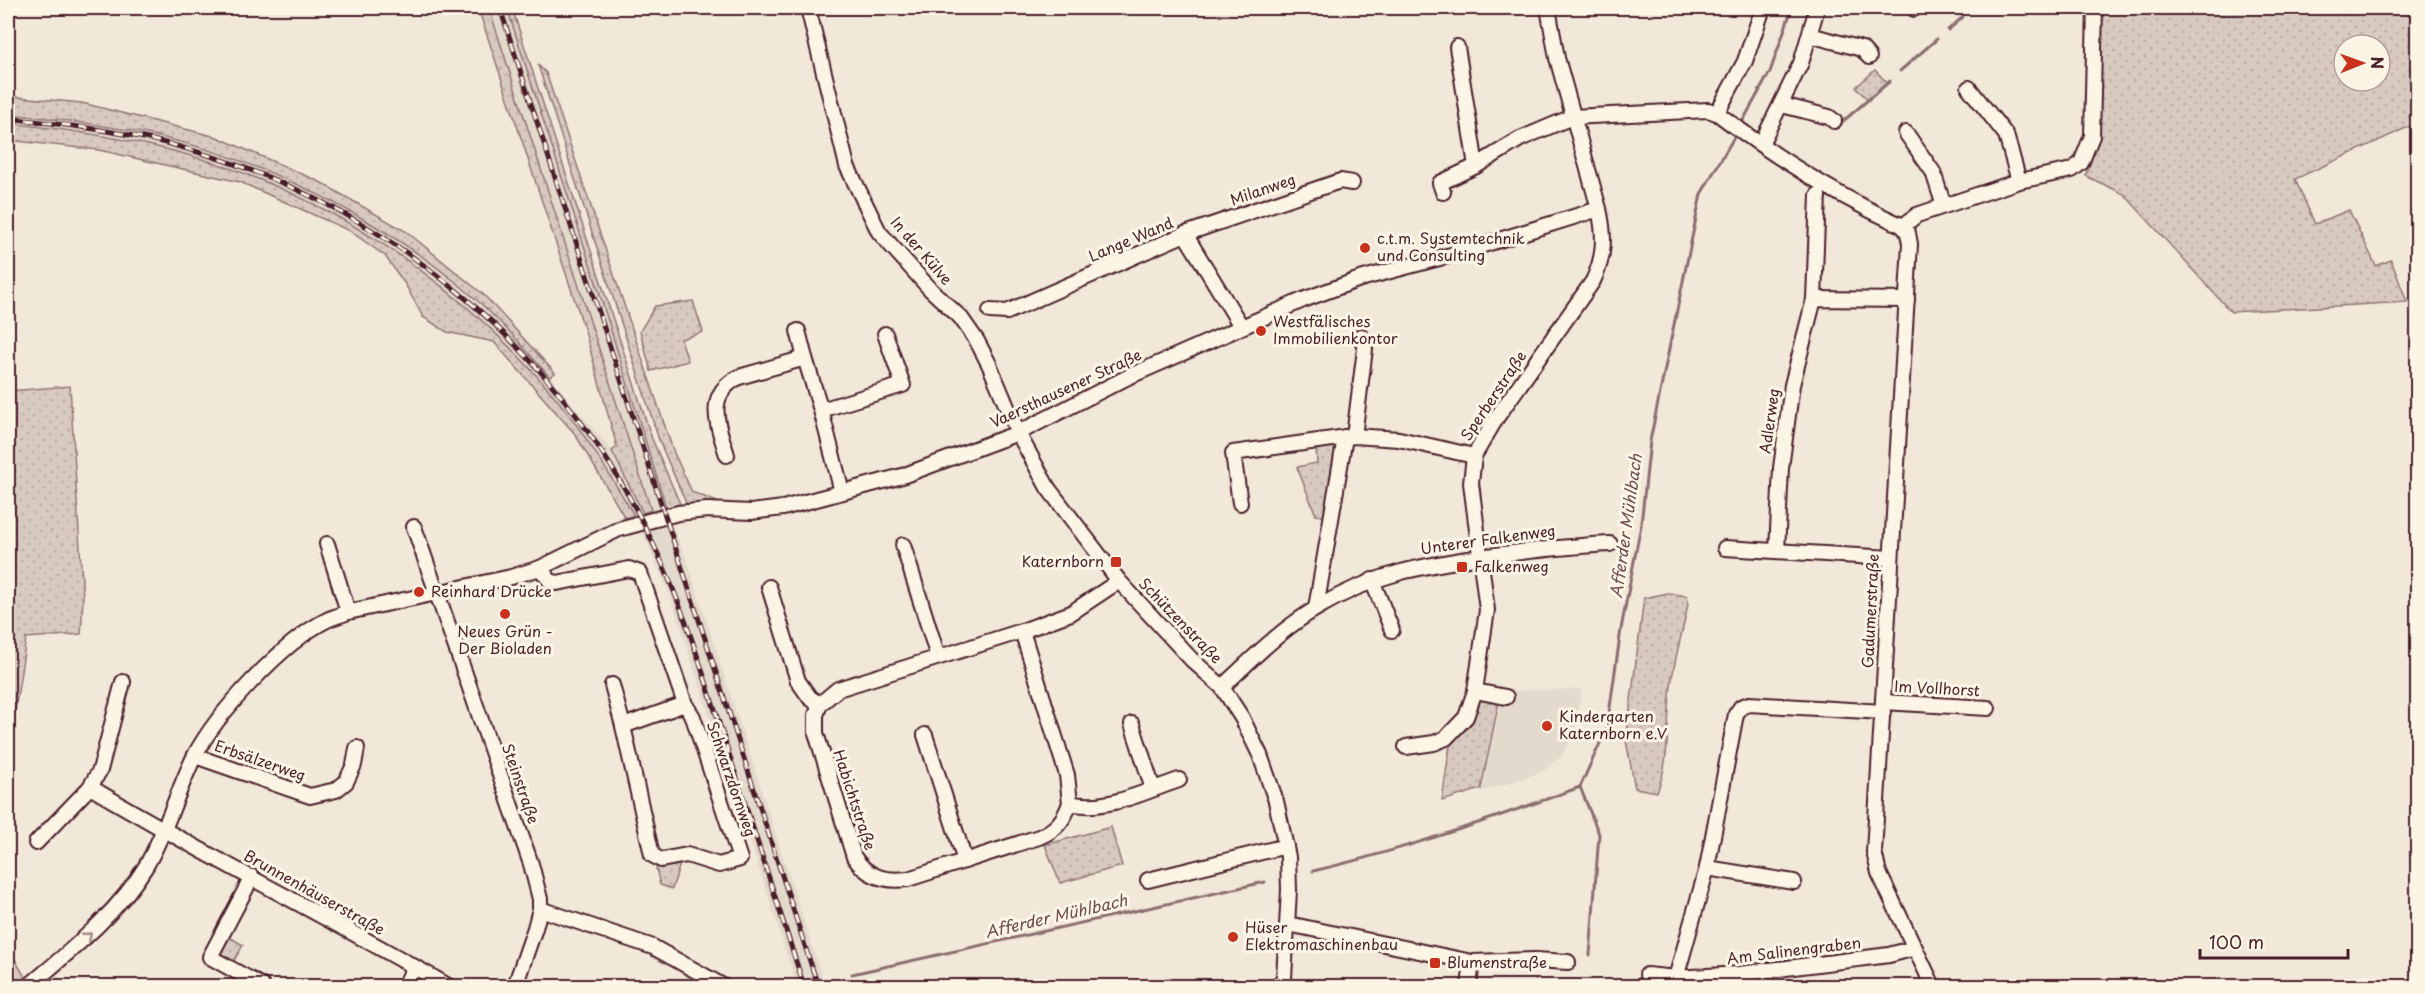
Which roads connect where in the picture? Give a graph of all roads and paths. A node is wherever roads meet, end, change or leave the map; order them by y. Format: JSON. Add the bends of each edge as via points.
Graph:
{"nodes":[{"id":1,"x":808,"y":8,"type":"edge"},
{"id":2,"x":1548,"y":8,"type":"edge"},
{"id":3,"x":1763,"y":8,"type":"edge"},
{"id":4,"x":1817,"y":8,"type":"edge"},
{"id":5,"x":2094,"y":8,"type":"edge"},
{"id":6,"x":1810,"y":35,"type":"junction"},
{"id":7,"x":1457,"y":47,"type":"dead end"},
{"id":8,"x":1869,"y":57,"type":"dead end"},
{"id":9,"x":1969,"y":88,"type":"dead end"},
{"id":10,"x":1782,"y":105,"type":"junction"},
{"id":11,"x":1717,"y":113,"type":"junction"},
{"id":12,"x":1572,"y":117,"type":"junction"},
{"id":13,"x":1834,"y":121,"type":"dead end"},
{"id":14,"x":1906,"y":133,"type":"dead end"},
{"id":15,"x":1761,"y":144,"type":"junction"},
{"id":16,"x":1476,"y":166,"type":"junction"},
{"id":17,"x":2019,"y":181,"type":"junction"},
{"id":18,"x":1352,"y":183,"type":"dead end"},
{"id":19,"x":1443,"y":192,"type":"dead end"},
{"id":20,"x":1818,"y":195,"type":"dead end"},
{"id":21,"x":1944,"y":206,"type":"junction"},
{"id":22,"x":1599,"y":209,"type":"junction"},
{"id":23,"x":1903,"y":226,"type":"junction"},
{"id":24,"x":1185,"y":234,"type":"junction"},
{"id":25,"x":1814,"y":299,"type":"junction"},
{"id":26,"x":1907,"y":300,"type":"junction"},
{"id":27,"x":990,"y":311,"type":"dead end"},
{"id":28,"x":1241,"y":326,"type":"junction"},
{"id":29,"x":798,"y":331,"type":"dead end"},
{"id":30,"x":885,"y":334,"type":"dead end"},
{"id":31,"x":1361,"y":336,"type":"dead end"},
{"id":32,"x":805,"y":358,"type":"junction"},
{"id":33,"x":821,"y":410,"type":"junction"},
{"id":34,"x":1018,"y":434,"type":"junction"},
{"id":35,"x":1350,"y":437,"type":"junction"},
{"id":36,"x":727,"y":455,"type":"dead end"},
{"id":37,"x":1474,"y":456,"type":"junction"},
{"id":38,"x":842,"y":492,"type":"junction"},
{"id":39,"x":1240,"y":503,"type":"dead end"},
{"id":40,"x":414,"y":527,"type":"dead end"},
{"id":41,"x":327,"y":544,"type":"dead end"},
{"id":42,"x":1610,"y":544,"type":"dead end"},
{"id":43,"x":903,"y":545,"type":"dead end"},
{"id":44,"x":1725,"y":548,"type":"dead end"},
{"id":45,"x":1777,"y":551,"type":"junction"},
{"id":46,"x":1480,"y":557,"type":"junction"},
{"id":47,"x":1891,"y":558,"type":"junction"},
{"id":48,"x":540,"y":568,"type":"junction"},
{"id":49,"x":1372,"y":580,"type":"junction"},
{"id":50,"x":1119,"y":581,"type":"junction"},
{"id":51,"x":769,"y":587,"type":"dead end"},
{"id":52,"x":437,"y":593,"type":"junction"},
{"id":53,"x":1316,"y":608,"type":"junction"},
{"id":54,"x":348,"y":612,"type":"junction"},
{"id":55,"x":1392,"y":630,"type":"dead end"},
{"id":56,"x":1022,"y":631,"type":"junction"},
{"id":57,"x":938,"y":657,"type":"junction"},
{"id":58,"x":123,"y":682,"type":"dead end"},
{"id":59,"x":612,"y":685,"type":"dead end"},
{"id":60,"x":1222,"y":687,"type":"junction"},
{"id":61,"x":1475,"y":691,"type":"junction"},
{"id":62,"x":1506,"y":698,"type":"dead end"},
{"id":63,"x":685,"y":704,"type":"junction"},
{"id":64,"x":820,"y":704,"type":"junction"},
{"id":65,"x":1883,"y":707,"type":"junction"},
{"id":66,"x":1988,"y":708,"type":"dead end"},
{"id":67,"x":1132,"y":724,"type":"dead end"},
{"id":68,"x":623,"y":726,"type":"junction"},
{"id":69,"x":925,"y":735,"type":"dead end"},
{"id":70,"x":1406,"y":747,"type":"dead end"},
{"id":71,"x":357,"y":748,"type":"dead end"},
{"id":72,"x":195,"y":756,"type":"junction"},
{"id":73,"x":1179,"y":780,"type":"dead end"},
{"id":74,"x":90,"y":787,"type":"junction"},
{"id":75,"x":1153,"y":789,"type":"junction"},
{"id":76,"x":1070,"y":803,"type":"junction"},
{"id":77,"x":163,"y":830,"type":"junction"},
{"id":78,"x":36,"y":843,"type":"dead end"},
{"id":79,"x":1286,"y":846,"type":"junction"},
{"id":80,"x":965,"y":861,"type":"junction"},
{"id":81,"x":1707,"y":868,"type":"junction"},
{"id":82,"x":252,"y":877,"type":"junction"},
{"id":83,"x":1148,"y":880,"type":"dead end"},
{"id":84,"x":1794,"y":882,"type":"dead end"},
{"id":85,"x":540,"y":909,"type":"junction"},
{"id":86,"x":1288,"y":924,"type":"junction"},
{"id":87,"x":1915,"y":948,"type":"junction"},
{"id":88,"x":1472,"y":962,"type":"junction"},
{"id":89,"x":1568,"y":962,"type":"dead end"},
{"id":90,"x":414,"y":967,"type":"junction"},
{"id":91,"x":1647,"y":975,"type":"dead end"},
{"id":92,"x":47,"y":980,"type":"edge"},
{"id":93,"x":1740,"y":980,"type":"edge"},
{"id":94,"x":1676,"y":982,"type":"edge"},
{"id":95,"x":29,"y":987,"type":"edge"},
{"id":96,"x":262,"y":987,"type":"edge"},
{"id":97,"x":405,"y":987,"type":"edge"},
{"id":98,"x":448,"y":987,"type":"edge"},
{"id":99,"x":515,"y":987,"type":"edge"},
{"id":100,"x":723,"y":987,"type":"edge"},
{"id":101,"x":1278,"y":987,"type":"edge"},
{"id":102,"x":1469,"y":987,"type":"edge"},
{"id":103,"x":1933,"y":987,"type":"edge"}],
"edges":[{"from":1,"to":34,"type":"street","name":"In der Külve","via":[[848,165],[879,232],[967,326],[989,364]]},
{"from":2,"to":12,"type":"street","name":"Sperberstraße"},
{"from":3,"to":11,"type":"street","via":[[1745,61]]},
{"from":4,"to":6,"type":"street"},
{"from":5,"to":17,"type":"street","via":[[2092,136],[2086,155],[2072,170]]},
{"from":6,"to":8,"type":"street","via":[[1862,49]]},
{"from":6,"to":10,"type":"street"},
{"from":7,"to":16,"type":"street"},
{"from":9,"to":17,"type":"street","via":[[2006,135]]},
{"from":10,"to":13,"type":"street"},
{"from":10,"to":15,"type":"street"},
{"from":11,"to":12,"type":"street","via":[[1696,110]]},
{"from":11,"to":15,"type":"street"},
{"from":12,"to":16,"type":"street","via":[[1520,139]]},
{"from":12,"to":22,"type":"street","name":"Sperberstraße"},
{"from":14,"to":21,"type":"street","via":[[1933,172]]},
{"from":15,"to":23,"type":"street","via":[[1817,182]]},
{"from":16,"to":19,"type":"street","via":[[1440,183]]},
{"from":17,"to":21,"type":"street"},
{"from":18,"to":24,"type":"street","name":"Milanweg","via":[[1340,181]]},
{"from":20,"to":25,"type":"street","name":"Adlerweg"},
{"from":21,"to":23,"type":"street","via":[[1917,215]]},
{"from":22,"to":28,"type":"street","name":"Vaersthausener Straße","via":[[1348,283]]},
{"from":22,"to":37,"type":"street","name":"Sperberstraße","via":[[1604,249],[1593,281]]},
{"from":23,"to":26,"type":"street","name":"Gadumerstraße","via":[[1910,244]]},
{"from":24,"to":27,"type":"street","name":"Lange Wand","via":[[1007,312]]},
{"from":24,"to":28,"type":"street","name":"Lange Wand"},
{"from":25,"to":26,"type":"street"},
{"from":25,"to":45,"type":"street","name":"Adlerweg","via":[[1792,385],[1781,468]]},
{"from":26,"to":47,"type":"street","name":"Gadumerstraße"},
{"from":28,"to":34,"type":"street","name":"Vaersthausener Straße"},
{"from":29,"to":32,"type":"street"},
{"from":30,"to":33,"type":"street","via":[[903,385]]},
{"from":31,"to":35,"type":"street","via":[[1365,349]]},
{"from":32,"to":33,"type":"street"},
{"from":32,"to":36,"type":"street","via":[[729,382],[716,406]]},
{"from":33,"to":38,"type":"street"},
{"from":34,"to":38,"type":"street","name":"Vaersthausener Straße","via":[[902,476]]},
{"from":34,"to":50,"type":"street","name":"Schützenstraße","via":[[1048,488]]},
{"from":35,"to":37,"type":"street","via":[[1399,439]]},
{"from":35,"to":39,"type":"street","via":[[1233,453]]},
{"from":35,"to":53,"type":"street"},
{"from":37,"to":46,"type":"street","name":"Sperberstraße","via":[[1471,483]]},
{"from":38,"to":48,"type":"street","name":"Vaersthausener Straße","via":[[783,508],[685,512],[632,524]]},
{"from":40,"to":52,"type":"street"},
{"from":41,"to":54,"type":"street"},
{"from":42,"to":46,"type":"street","name":"Unterer Falkenweg"},
{"from":43,"to":57,"type":"street"},
{"from":44,"to":45,"type":"street"},
{"from":45,"to":47,"type":"street"},
{"from":46,"to":49,"type":"street","name":"Unterer Falkenweg","via":[[1420,566]]},
{"from":46,"to":61,"type":"street","name":"Sperberstraße","via":[[1486,610]]},
{"from":47,"to":65,"type":"street","name":"Gadumerstraße"},
{"from":48,"to":52,"type":"street","name":"Vaersthausener Straße"},
{"from":48,"to":63,"type":"street","name":"Schwarzdornweg","via":[[556,583],[629,569],[640,573]]},
{"from":49,"to":53,"type":"street","name":"Unterer Falkenweg"},
{"from":49,"to":55,"type":"street"},
{"from":50,"to":56,"type":"street","via":[[1071,613]]},
{"from":50,"to":60,"type":"street","name":"Schützenstraße"},
{"from":51,"to":64,"type":"street","via":[[798,681],[810,698]]},
{"from":52,"to":54,"type":"street","name":"Vaersthausener Straße"},
{"from":52,"to":85,"type":"street","name":"Steinstraße","via":[[531,864]]},
{"from":53,"to":60,"type":"street","name":"Unterer Falkenweg","via":[[1274,639]]},
{"from":54,"to":72,"type":"street","name":"Vaersthausener Straße","via":[[326,620],[283,652],[239,696]]},
{"from":56,"to":57,"type":"street"},
{"from":56,"to":76,"type":"street","via":[[1066,775]]},
{"from":57,"to":64,"type":"street","via":[[845,686]]},
{"from":58,"to":74,"type":"street","via":[[100,770]]},
{"from":59,"to":68,"type":"street","name":"Schwarzdornweg"},
{"from":60,"to":79,"type":"street","name":"Schützenstraße","via":[[1260,754]]},
{"from":61,"to":62,"type":"street"},
{"from":61,"to":70,"type":"street","name":"Sperberstraße","via":[[1466,717],[1446,738]]},
{"from":63,"to":68,"type":"street"},
{"from":63,"to":68,"type":"street","name":"Schwarzdornweg","via":[[693,717],[740,859],[719,865],[687,855],[661,860],[652,855]]},
{"from":64,"to":80,"type":"street","name":"Habichtstraße","via":[[816,734],[860,866],[879,878],[898,880]]},
{"from":65,"to":66,"type":"street","name":"Im Vollhorst"},
{"from":65,"to":81,"type":"street","name":"Im Vollhorst","via":[[1741,707],[1736,714]]},
{"from":65,"to":87,"type":"street","name":"Gadumerstraße","via":[[1875,861]]},
{"from":67,"to":75,"type":"street"},
{"from":69,"to":80,"type":"street"},
{"from":71,"to":72,"type":"street","name":"Erbsälzerweg","via":[[346,782],[336,790],[310,796]]},
{"from":72,"to":77,"type":"street","name":"Vaersthausener Straße"},
{"from":73,"to":75,"type":"street"},
{"from":74,"to":77,"type":"street","name":"Brunnenhäuserstraße"},
{"from":74,"to":78,"type":"street"},
{"from":75,"to":76,"type":"street","via":[[1101,806]]},
{"from":76,"to":80,"type":"street","name":"Habichtstraße","via":[[1062,821],[1048,833]]},
{"from":77,"to":82,"type":"street","name":"Brunnenhäuserstraße"},
{"from":92,"to":77,"type":"street","name":"Vaersthausener Straße","one_way":true,"via":[[103,922],[146,866]]},
{"from":79,"to":83,"type":"street"},
{"from":79,"to":86,"type":"street","name":"Schützenstraße"},
{"from":81,"to":84,"type":"street"},
{"from":81,"to":94,"type":"street"},
{"from":82,"to":90,"type":"street","name":"Brunnenhäuserstraße"},
{"from":82,"to":96,"type":"street","via":[[210,957]]},
{"from":85,"to":99,"type":"street","name":"Steinstraße"},
{"from":85,"to":100,"type":"street","via":[[653,947]]},
{"from":86,"to":88,"type":"street"},
{"from":86,"to":101,"type":"street","name":"Schützenstraße","via":[[1284,978]]},
{"from":87,"to":93,"type":"street","name":"Am Salinengraben"},
{"from":87,"to":103,"type":"street","name":"Gadumerstraße"},
{"from":88,"to":89,"type":"street"},
{"from":88,"to":102,"type":"street"},
{"from":90,"to":97,"type":"street"},
{"from":90,"to":98,"type":"street","name":"Brunnenhäuserstraße"},
{"from":91,"to":94,"type":"street","name":"Am Salinengraben"},
{"from":92,"to":95,"type":"street","name":"Vaersthausener Straße"},
{"from":93,"to":94,"type":"street","name":"Am Salinengraben"}]}
